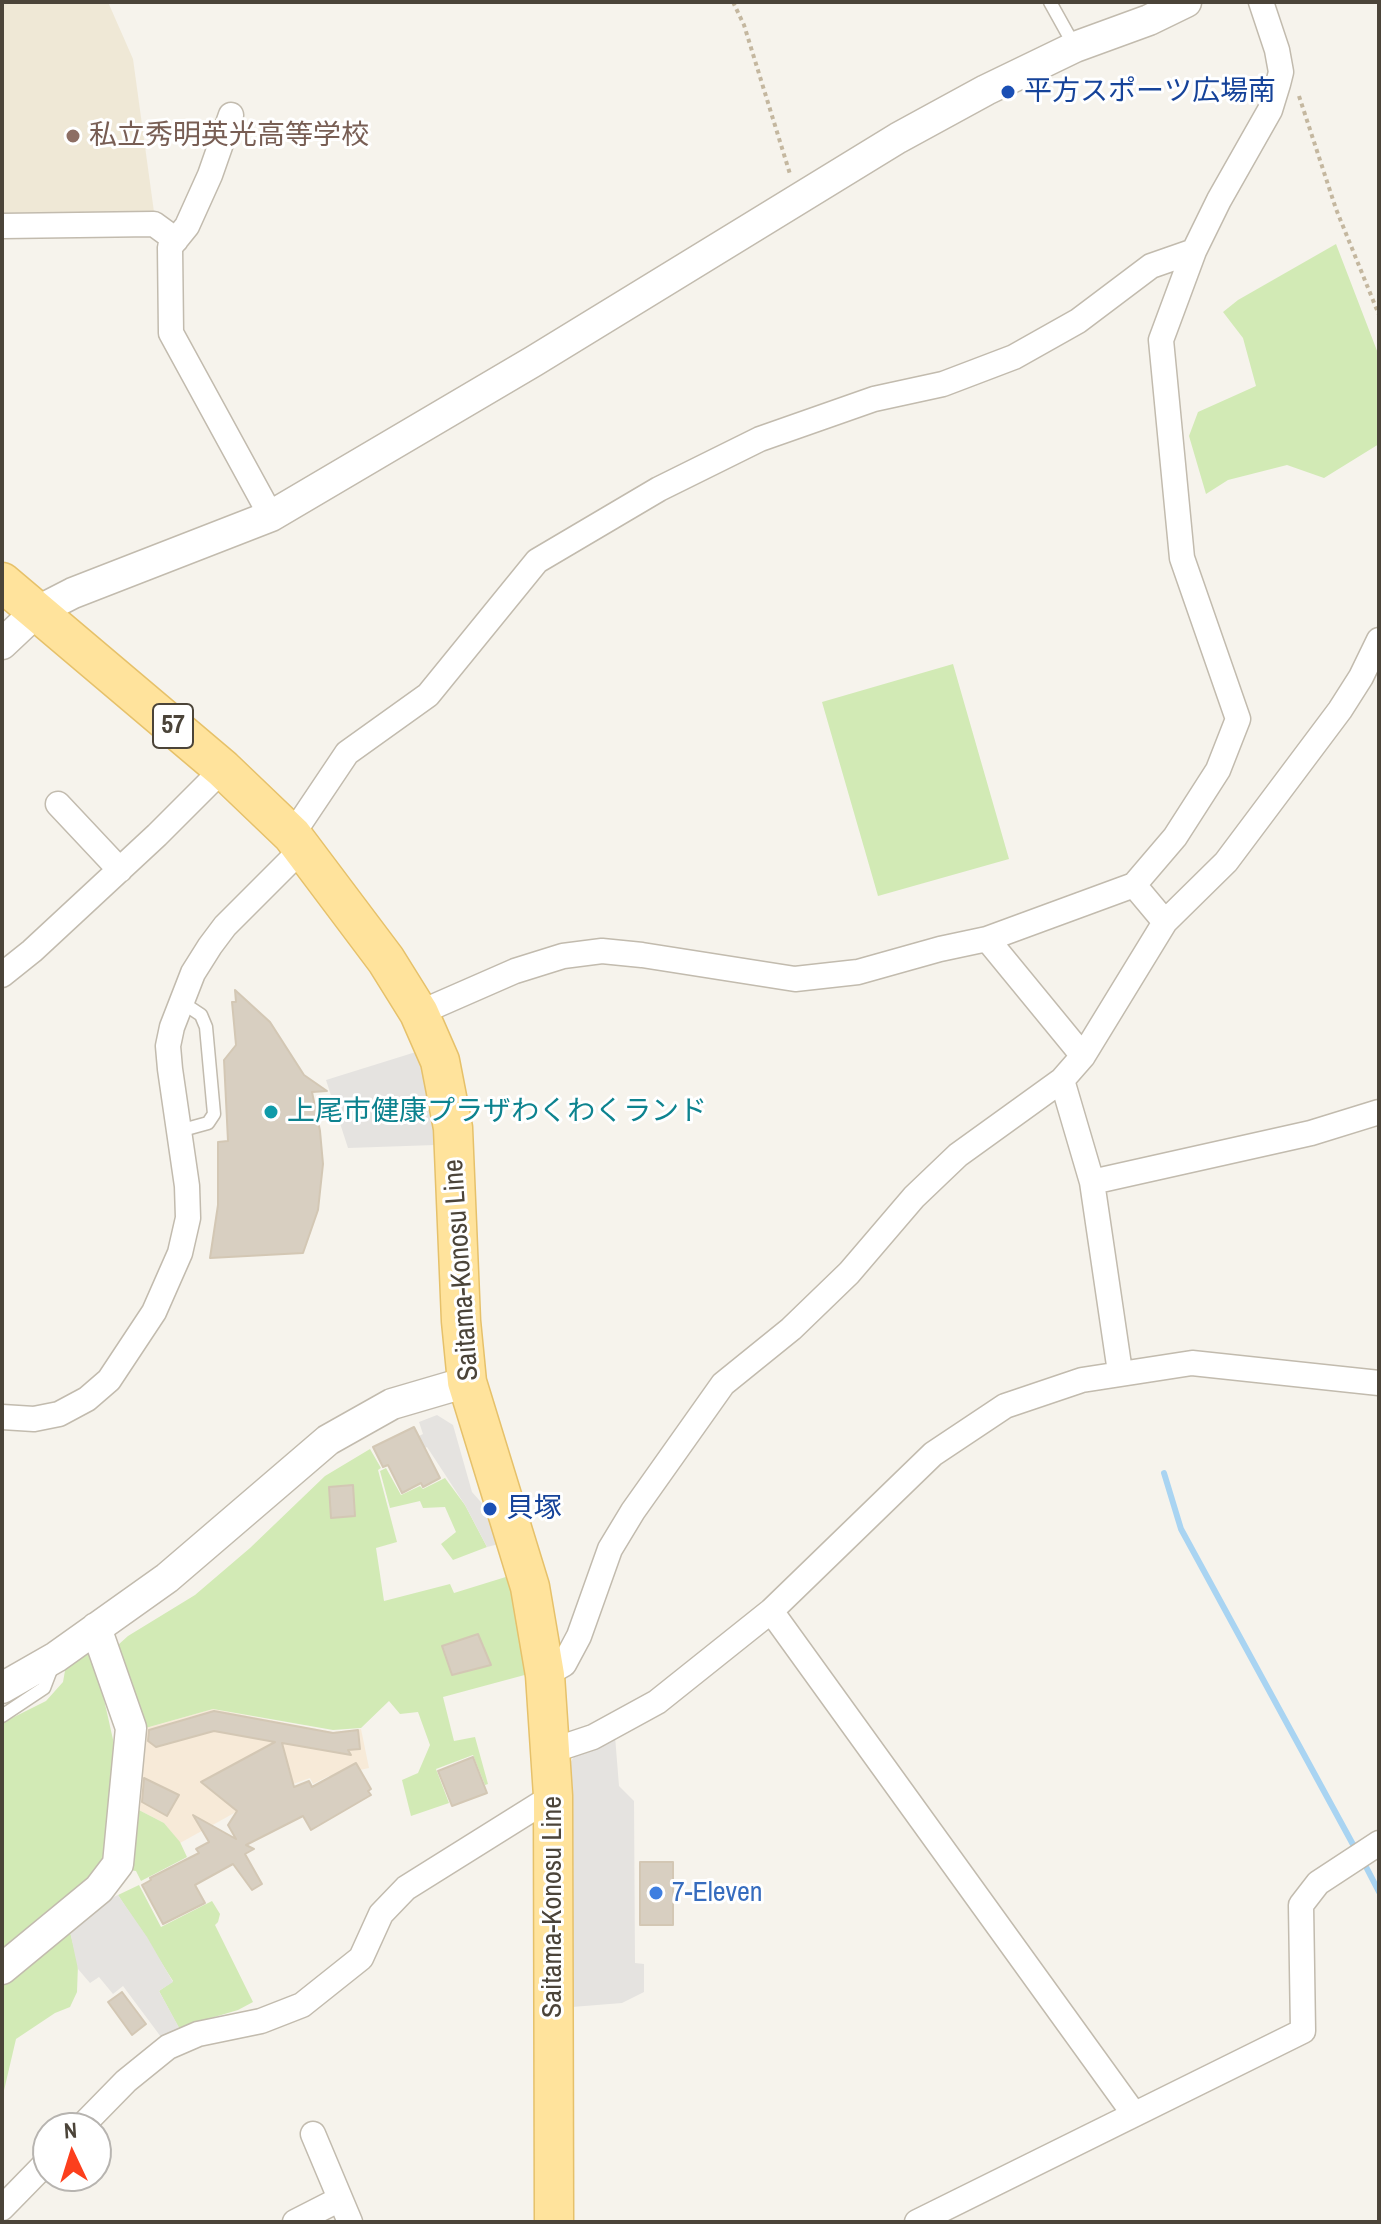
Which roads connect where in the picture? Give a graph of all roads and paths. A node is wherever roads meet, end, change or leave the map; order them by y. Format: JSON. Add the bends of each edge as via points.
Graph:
{"nodes":[{"id":1,"x":733,"y":2,"type":"edge"},
{"id":2,"x":1050,"y":2,"type":"edge"},
{"id":3,"x":1186,"y":2,"type":"edge"},
{"id":4,"x":1261,"y":2,"type":"edge"},
{"id":5,"x":1075,"y":47,"type":"junction"},
{"id":6,"x":1280,"y":67,"type":"junction"},
{"id":7,"x":231,"y":115,"type":"dead end"},
{"id":8,"x":798,"y":199,"type":"junction"},
{"id":9,"x":2,"y":226,"type":"edge"},
{"id":10,"x":176,"y":240,"type":"junction"},
{"id":11,"x":1194,"y":251,"type":"junction"},
{"id":12,"x":1379,"y":315,"type":"edge"},
{"id":13,"x":271,"y":516,"type":"junction"},
{"id":14,"x":2,"y":582,"type":"edge"},
{"id":15,"x":36,"y":612,"type":"junction"},
{"id":16,"x":1379,"y":640,"type":"edge"},
{"id":17,"x":2,"y":644,"type":"edge"},
{"id":18,"x":223,"y":769,"type":"junction"},
{"id":19,"x":58,"y":804,"type":"dead end"},
{"id":20,"x":297,"y":842,"type":"junction"},
{"id":21,"x":120,"y":870,"type":"junction"},
{"id":22,"x":1134,"y":885,"type":"junction"},
{"id":23,"x":1165,"y":922,"type":"junction"},
{"id":24,"x":987,"y":939,"type":"junction"},
{"id":25,"x":2,"y":975,"type":"edge"},
{"id":26,"x":180,"y":1001,"type":"junction"},
{"id":27,"x":419,"y":1013,"type":"junction"},
{"id":28,"x":1083,"y":1056,"type":"junction"},
{"id":29,"x":1062,"y":1080,"type":"junction"},
{"id":30,"x":1379,"y":1112,"type":"edge"},
{"id":31,"x":179,"y":1131,"type":"junction"},
{"id":32,"x":1092,"y":1182,"type":"junction"},
{"id":33,"x":1120,"y":1372,"type":"junction"},
{"id":34,"x":467,"y":1382,"type":"junction"},
{"id":35,"x":1379,"y":1383,"type":"edge"},
{"id":36,"x":2,"y":1417,"type":"edge"},
{"id":37,"x":771,"y":1611,"type":"junction"},
{"id":38,"x":96,"y":1628,"type":"junction"},
{"id":39,"x":56,"y":1657,"type":"junction"},
{"id":40,"x":545,"y":1675,"type":"junction"},
{"id":41,"x":2,"y":1688,"type":"edge"},
{"id":42,"x":2,"y":1716,"type":"edge"},
{"id":43,"x":551,"y":1751,"type":"junction"},
{"id":44,"x":553,"y":1796,"type":"junction"},
{"id":45,"x":1375,"y":1845,"type":"edge"},
{"id":46,"x":2,"y":1969,"type":"edge"},
{"id":47,"x":96,"y":2112,"type":"edge"},
{"id":48,"x":1134,"y":2114,"type":"junction"},
{"id":49,"x":313,"y":2134,"type":"dead end"},
{"id":50,"x":32,"y":2177,"type":"edge"},
{"id":51,"x":340,"y":2199,"type":"junction"},
{"id":52,"x":2,"y":2208,"type":"edge"},
{"id":53,"x":295,"y":2222,"type":"edge"},
{"id":54,"x":350,"y":2222,"type":"edge"},
{"id":55,"x":554,"y":2222,"type":"edge"},
{"id":56,"x":917,"y":2222,"type":"edge"}],
"edges":[{"from":1,"to":8,"type":"path"},
{"from":2,"to":5,"type":"lane"},
{"from":3,"to":5,"type":"street"},
{"from":4,"to":6,"type":"street"},
{"from":5,"to":8,"type":"street","via":[[898,138]]},
{"from":6,"to":11,"type":"street","via":[[1270,110]]},
{"from":6,"to":12,"type":"path","via":[[1296,81],[1314,147]]},
{"from":7,"to":10,"type":"street","via":[[210,175]]},
{"from":8,"to":13,"type":"street"},
{"from":9,"to":10,"type":"street","via":[[154,224]]},
{"from":10,"to":13,"type":"street","via":[[170,247],[171,333]]},
{"from":11,"to":20,"type":"street","via":[[1151,266],[1078,321],[1014,357],[760,439],[659,489],[537,561],[428,695],[347,753]]},
{"from":11,"to":22,"type":"street","via":[[1161,340],[1182,558],[1238,719],[1218,770],[1175,837]]},
{"from":13,"to":15,"type":"street"},
{"from":14,"to":15,"type":"main road","name":"Saitama-Konosu Line","number":"57"},
{"from":15,"to":17,"type":"street"},
{"from":15,"to":18,"type":"main road","name":"Saitama-Konosu Line","number":"57"},
{"from":16,"to":23,"type":"street","via":[[1340,710],[1226,862]]},
{"from":18,"to":20,"type":"main road","name":"Saitama-Konosu Line","number":"57"},
{"from":18,"to":21,"type":"street"},
{"from":19,"to":21,"type":"street"},
{"from":20,"to":26,"type":"street","via":[[225,926]]},
{"from":20,"to":27,"type":"main road","name":"Saitama-Konosu Line","number":"57"},
{"from":21,"to":25,"type":"street"},
{"from":22,"to":23,"type":"street"},
{"from":22,"to":24,"type":"street"},
{"from":23,"to":28,"type":"street"},
{"from":24,"to":27,"type":"street","via":[[858,972],[795,979],[642,955],[576,954],[515,971]]},
{"from":24,"to":28,"type":"street"},
{"from":26,"to":31,"type":"street","via":[[168,1046]]},
{"from":26,"to":31,"type":"lane","via":[[201,1015],[206,1027],[214,1114],[208,1123]]},
{"from":27,"to":34,"type":"main road","name":"Saitama-Konosu Line","number":"57","via":[[440,1061],[453,1128]]},
{"from":28,"to":29,"type":"street"},
{"from":29,"to":32,"type":"street"},
{"from":29,"to":40,"type":"street","via":[[958,1155],[830,1292],[723,1384],[633,1511],[610,1549],[564,1664]]},
{"from":30,"to":32,"type":"street","via":[[1311,1133]]},
{"from":31,"to":36,"type":"street","via":[[188,1218],[180,1253],[154,1312],[109,1380],[87,1399],[59,1414]]},
{"from":32,"to":33,"type":"street"},
{"from":33,"to":35,"type":"street","via":[[1192,1363]]},
{"from":33,"to":37,"type":"street","via":[[1005,1406],[933,1454]]},
{"from":34,"to":38,"type":"street","via":[[392,1404],[328,1440],[167,1578]]},
{"from":34,"to":40,"type":"main road","name":"Saitama-Konosu Line","number":"57","via":[[530,1587]]},
{"from":37,"to":43,"type":"street","via":[[657,1702],[593,1737]]},
{"from":37,"to":48,"type":"street"},
{"from":38,"to":39,"type":"street"},
{"from":38,"to":46,"type":"street","via":[[131,1728],[118,1864],[99,1889]]},
{"from":39,"to":41,"type":"street"},
{"from":39,"to":42,"type":"lane","via":[[44,1688]]},
{"from":40,"to":43,"type":"main road","name":"Saitama-Konosu Line","number":"57"},
{"from":43,"to":44,"type":"main road","name":"Saitama-Konosu Line","number":"57"},
{"from":44,"to":47,"type":"street","via":[[406,1888],[381,1914],[361,1958],[302,2005],[168,2047]]},
{"from":44,"to":55,"type":"main road","name":"Saitama-Konosu Line","number":"57"},
{"from":45,"to":48,"type":"street","via":[[1318,1883],[1301,1905],[1303,2031]]},
{"from":48,"to":56,"type":"street"},
{"from":49,"to":51,"type":"street"},
{"from":50,"to":52,"type":"street"},
{"from":51,"to":53,"type":"street"},
{"from":51,"to":54,"type":"street"}]}
